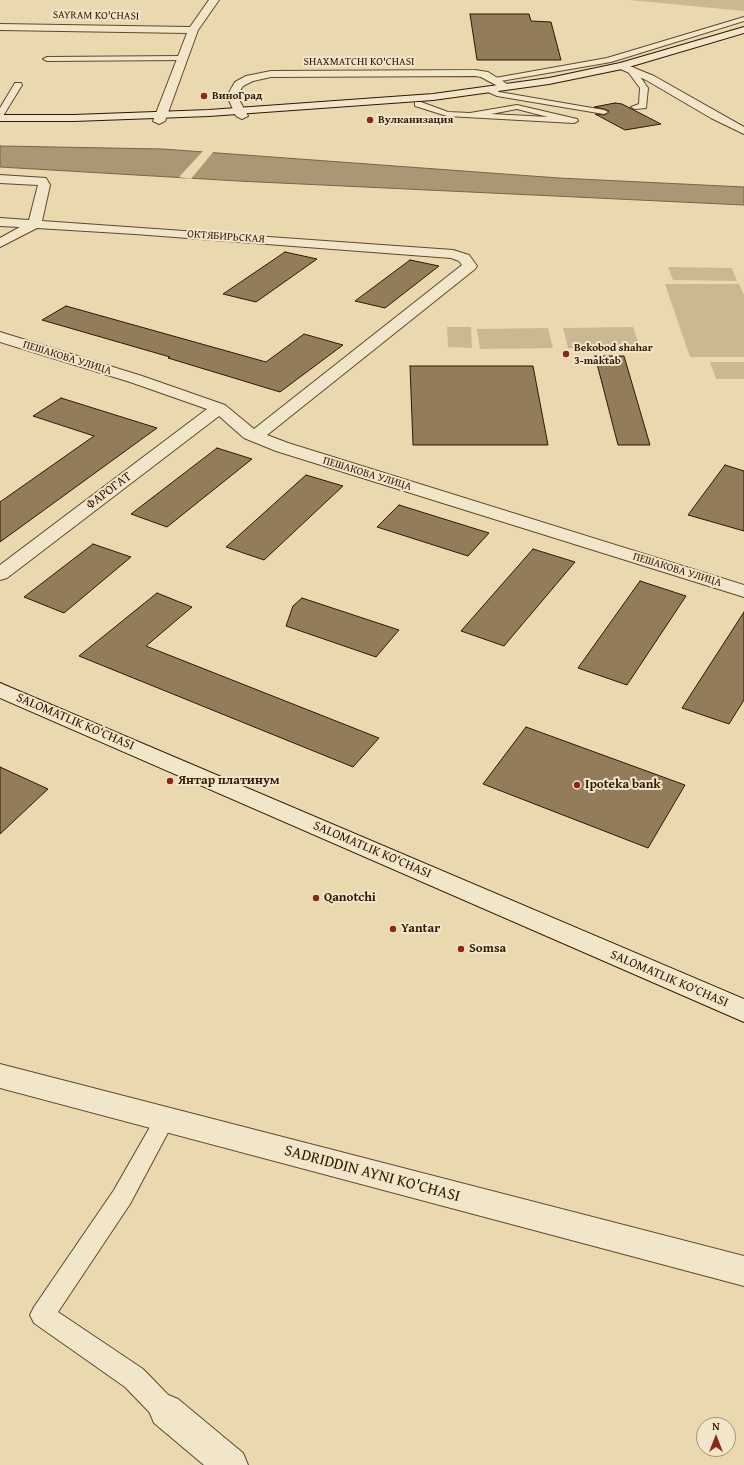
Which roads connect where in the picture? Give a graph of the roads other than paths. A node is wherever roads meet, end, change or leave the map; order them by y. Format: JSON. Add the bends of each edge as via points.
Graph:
{"nodes":[{"id":1,"x":214,"y":0,"type":"edge"},
{"id":2,"x":744,"y":18,"type":"edge"},
{"id":3,"x":0,"y":27,"type":"edge"},
{"id":4,"x":192,"y":30,"type":"junction"},
{"id":5,"x":744,"y":30,"type":"edge"},
{"id":6,"x":744,"y":37,"type":"edge"},
{"id":7,"x":182,"y":58,"type":"junction"},
{"id":8,"x":47,"y":59,"type":"dead end"},
{"id":9,"x":626,"y":68,"type":"junction"},
{"id":10,"x":18,"y":85,"type":"dead end"},
{"id":11,"x":494,"y":88,"type":"junction"},
{"id":12,"x":418,"y":104,"type":"junction"},
{"id":13,"x":635,"y":107,"type":"dead end"},
{"id":14,"x":604,"y":112,"type":"dead end"},
{"id":15,"x":0,"y":114,"type":"edge"},
{"id":16,"x":242,"y":114,"type":"junction"},
{"id":17,"x":470,"y":115,"type":"junction"},
{"id":18,"x":0,"y":118,"type":"edge"},
{"id":19,"x":160,"y":118,"type":"junction"},
{"id":20,"x":0,"y":124,"type":"edge"},
{"id":21,"x":744,"y":131,"type":"edge"},
{"id":22,"x":0,"y":180,"type":"edge"},
{"id":23,"x":0,"y":222,"type":"edge"},
{"id":24,"x":35,"y":224,"type":"junction"},
{"id":25,"x":0,"y":243,"type":"edge"},
{"id":26,"x":0,"y":338,"type":"edge"},
{"id":27,"x":218,"y":408,"type":"junction"},
{"id":28,"x":256,"y":436,"type":"junction"},
{"id":29,"x":0,"y":574,"type":"edge"},
{"id":30,"x":744,"y":591,"type":"edge"},
{"id":31,"x":0,"y":690,"type":"edge"},
{"id":32,"x":744,"y":1011,"type":"edge"},
{"id":33,"x":0,"y":1076,"type":"edge"},
{"id":34,"x":165,"y":1119,"type":"junction"},
{"id":35,"x":744,"y":1271,"type":"edge"},
{"id":36,"x":166,"y":1412,"type":"joint"},
{"id":37,"x":231,"y":1465,"type":"edge"}],
"edges":[{"from":1,"to":4,"type":"street"},
{"from":2,"to":11,"type":"lane","via":[[608,60]]},
{"from":3,"to":4,"type":"street","name":"SAYRAM KO'CHASI"},
{"from":4,"to":7,"type":"street"},
{"from":5,"to":9,"type":"street"},
{"from":6,"to":9,"type":"street"},
{"from":7,"to":8,"type":"lane"},
{"from":7,"to":19,"type":"street"},
{"from":9,"to":11,"type":"street"},
{"from":9,"to":11,"type":"street","via":[[532,89]]},
{"from":9,"to":13,"type":"lane","via":[[644,88],[643,106]]},
{"from":9,"to":21,"type":"street","via":[[650,78]]},
{"from":10,"to":15,"type":"lane"},
{"from":11,"to":12,"type":"street"},
{"from":11,"to":14,"type":"lane"},
{"from":11,"to":16,"type":"street","via":[[433,97]]},
{"from":11,"to":16,"type":"street","name":"SHAXMATCHI KO'CHASI","via":[[484,74],[475,73],[271,74],[250,78],[239,84],[232,96]]},
{"from":12,"to":16,"type":"street"},
{"from":12,"to":17,"type":"lane","via":[[447,114]]},
{"from":16,"to":19,"type":"street"},
{"from":17,"to":17,"type":"lane","via":[[534,119],[574,121],[517,107]]},
{"from":18,"to":19,"type":"street"},
{"from":19,"to":20,"type":"street","via":[[60,125]]},
{"from":22,"to":24,"type":"street","via":[[42,181],[44,185]]},
{"from":23,"to":24,"type":"street","name":"ОКТЯБИРЬСКАЯ"},
{"from":24,"to":25,"type":"street"},
{"from":24,"to":28,"type":"street","name":"ОКТЯБИРЬСКАЯ","via":[[453,254],[464,258],[470,266]]},
{"from":26,"to":27,"type":"street","name":"ПЕШАКОВА УЛИЦА"},
{"from":27,"to":28,"type":"street","name":"ПЕШАКОВА УЛИЦА"},
{"from":27,"to":29,"type":"street","name":"ФАРОГАТ"},
{"from":28,"to":30,"type":"street","name":"ПЕШАКОВА УЛИЦА","via":[[282,448]]},
{"from":31,"to":32,"type":"street","name":"SALOMATLIK KO‘CHASI"},
{"from":33,"to":34,"type":"street","name":"SADRIDDIN AYNI KO'CHASI"},
{"from":34,"to":35,"type":"street","name":"SADRIDDIN AYNI KO'CHASI"},
{"from":34,"to":36,"type":"lane","via":[[122,1197],[42,1315],[134,1378]]},
{"from":36,"to":37,"type":"street"}]}
